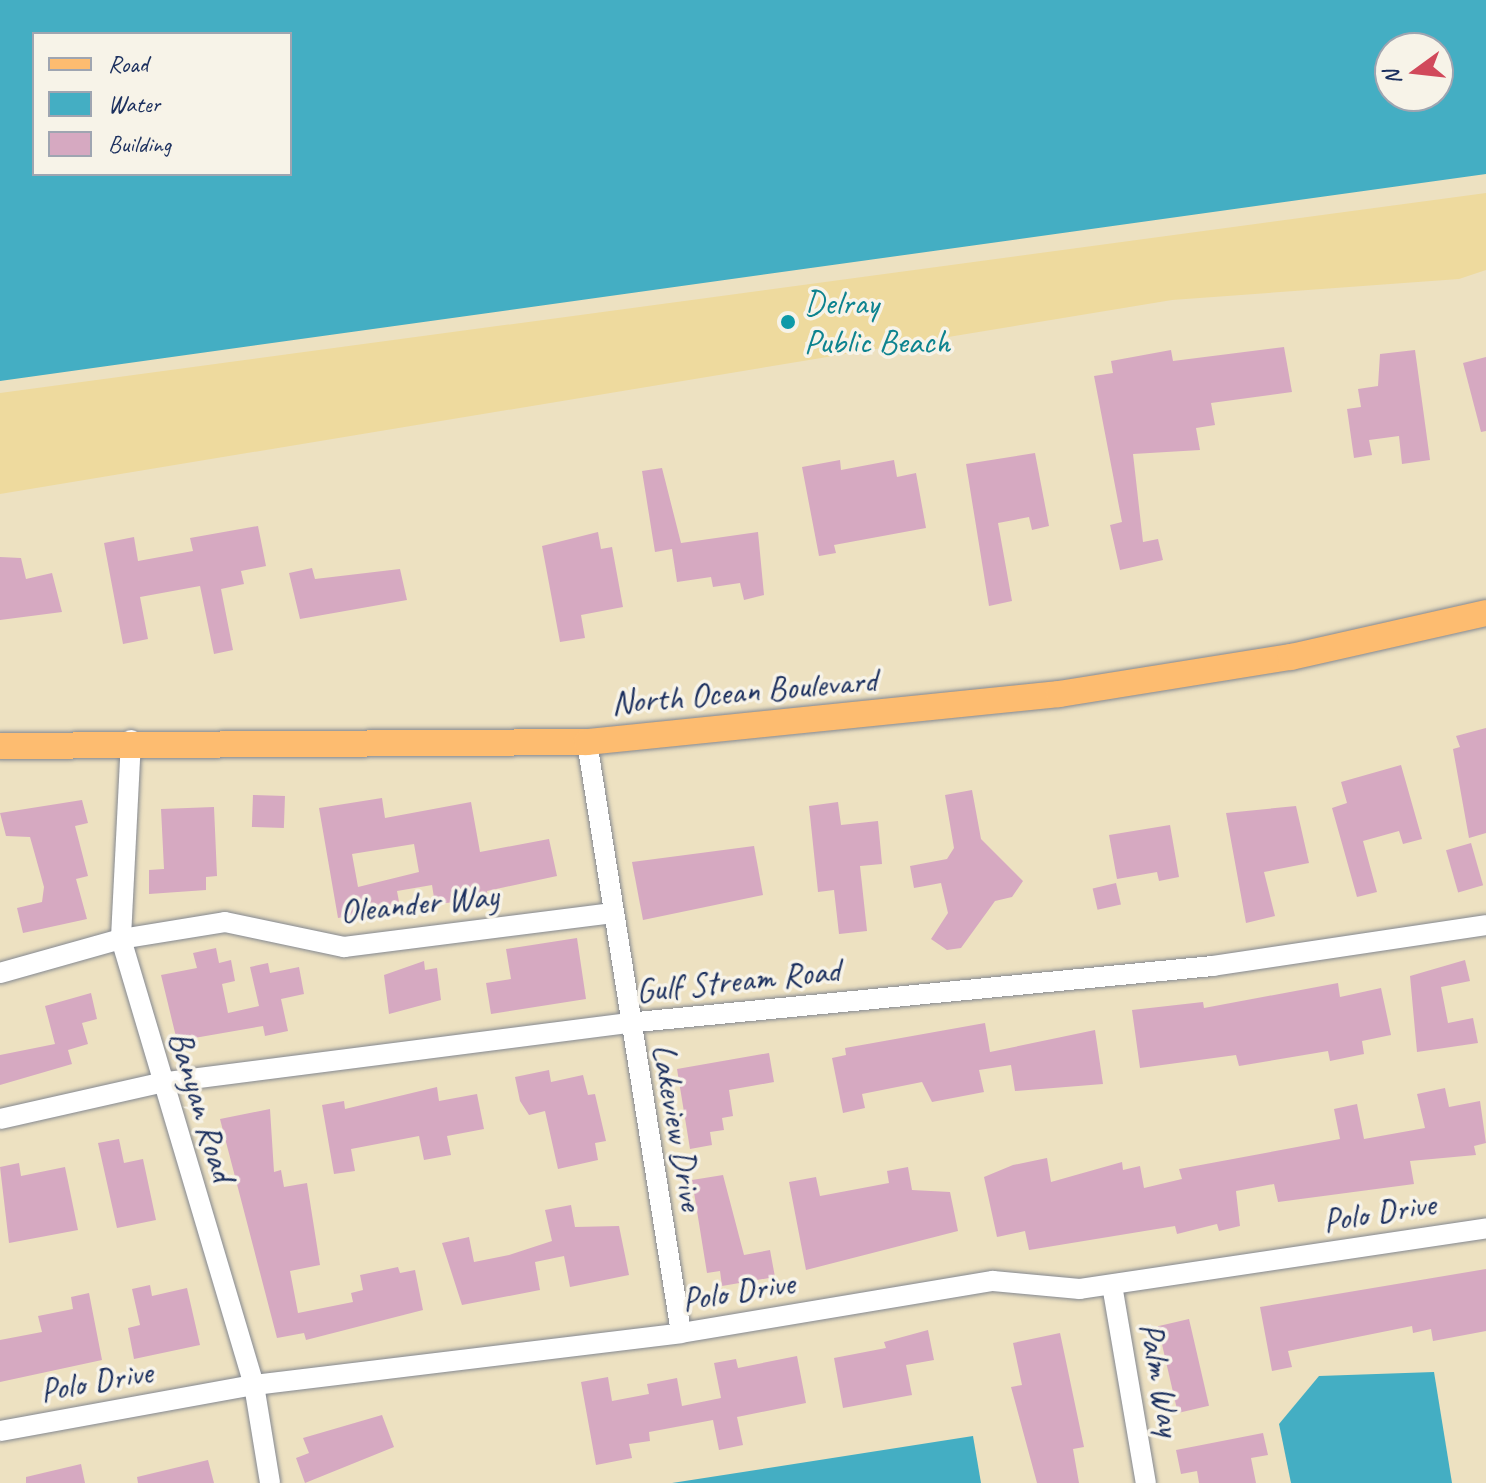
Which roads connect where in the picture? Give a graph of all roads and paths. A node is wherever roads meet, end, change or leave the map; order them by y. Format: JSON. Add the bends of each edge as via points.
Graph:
{"nodes":[{"id":1,"x":1486,"y":613,"type":"edge"},
{"id":2,"x":131,"y":740,"type":"junction"},
{"id":3,"x":587,"y":742,"type":"junction"},
{"id":4,"x":0,"y":746,"type":"edge"},
{"id":5,"x":613,"y":913,"type":"junction"},
{"id":6,"x":1486,"y":926,"type":"edge"},
{"id":7,"x":121,"y":939,"type":"junction"},
{"id":8,"x":0,"y":973,"type":"edge"},
{"id":9,"x":627,"y":1023,"type":"junction"},
{"id":10,"x":160,"y":1083,"type":"junction"},
{"id":11,"x":0,"y":1119,"type":"edge"},
{"id":12,"x":1486,"y":1228,"type":"edge"},
{"id":13,"x":1112,"y":1285,"type":"junction"},
{"id":14,"x":681,"y":1333,"type":"junction"},
{"id":15,"x":254,"y":1385,"type":"junction"},
{"id":16,"x":0,"y":1431,"type":"edge"},
{"id":17,"x":270,"y":1483,"type":"edge"},
{"id":18,"x":1146,"y":1483,"type":"edge"}],
"edges":[{"from":1,"to":3,"type":"main road","name":"North Ocean Boulevard","via":[[1291,657],[1059,694]]},
{"from":2,"to":3,"type":"main road","name":"North Ocean Boulevard"},
{"from":2,"to":4,"type":"main road","name":"North Ocean Boulevard"},
{"from":2,"to":7,"type":"street","name":"Banyan Road"},
{"from":3,"to":5,"type":"street","name":"Lakeview Drive"},
{"from":5,"to":7,"type":"street","name":"Oleander Way","via":[[344,947],[225,922]]},
{"from":5,"to":9,"type":"street","name":"Lakeview Drive"},
{"from":6,"to":9,"type":"street","name":"Gulf Stream Road","via":[[1213,966]]},
{"from":7,"to":8,"type":"street","name":"Oleander Way"},
{"from":7,"to":10,"type":"street","name":"Banyan Road"},
{"from":9,"to":10,"type":"street","name":"Gulf Stream Road"},
{"from":9,"to":14,"type":"street","name":"Lakeview Drive"},
{"from":10,"to":11,"type":"street","name":"Gulf Stream Road"},
{"from":10,"to":15,"type":"street","name":"Banyan Road"},
{"from":12,"to":13,"type":"street","name":"Polo Drive"},
{"from":13,"to":14,"type":"street","name":"Polo Drive","via":[[993,1281]]},
{"from":13,"to":18,"type":"street","name":"Palm Way"},
{"from":14,"to":15,"type":"street","name":"Polo Drive"},
{"from":15,"to":16,"type":"street","name":"Polo Drive"},
{"from":15,"to":17,"type":"street","name":"Banyan Road"}]}
